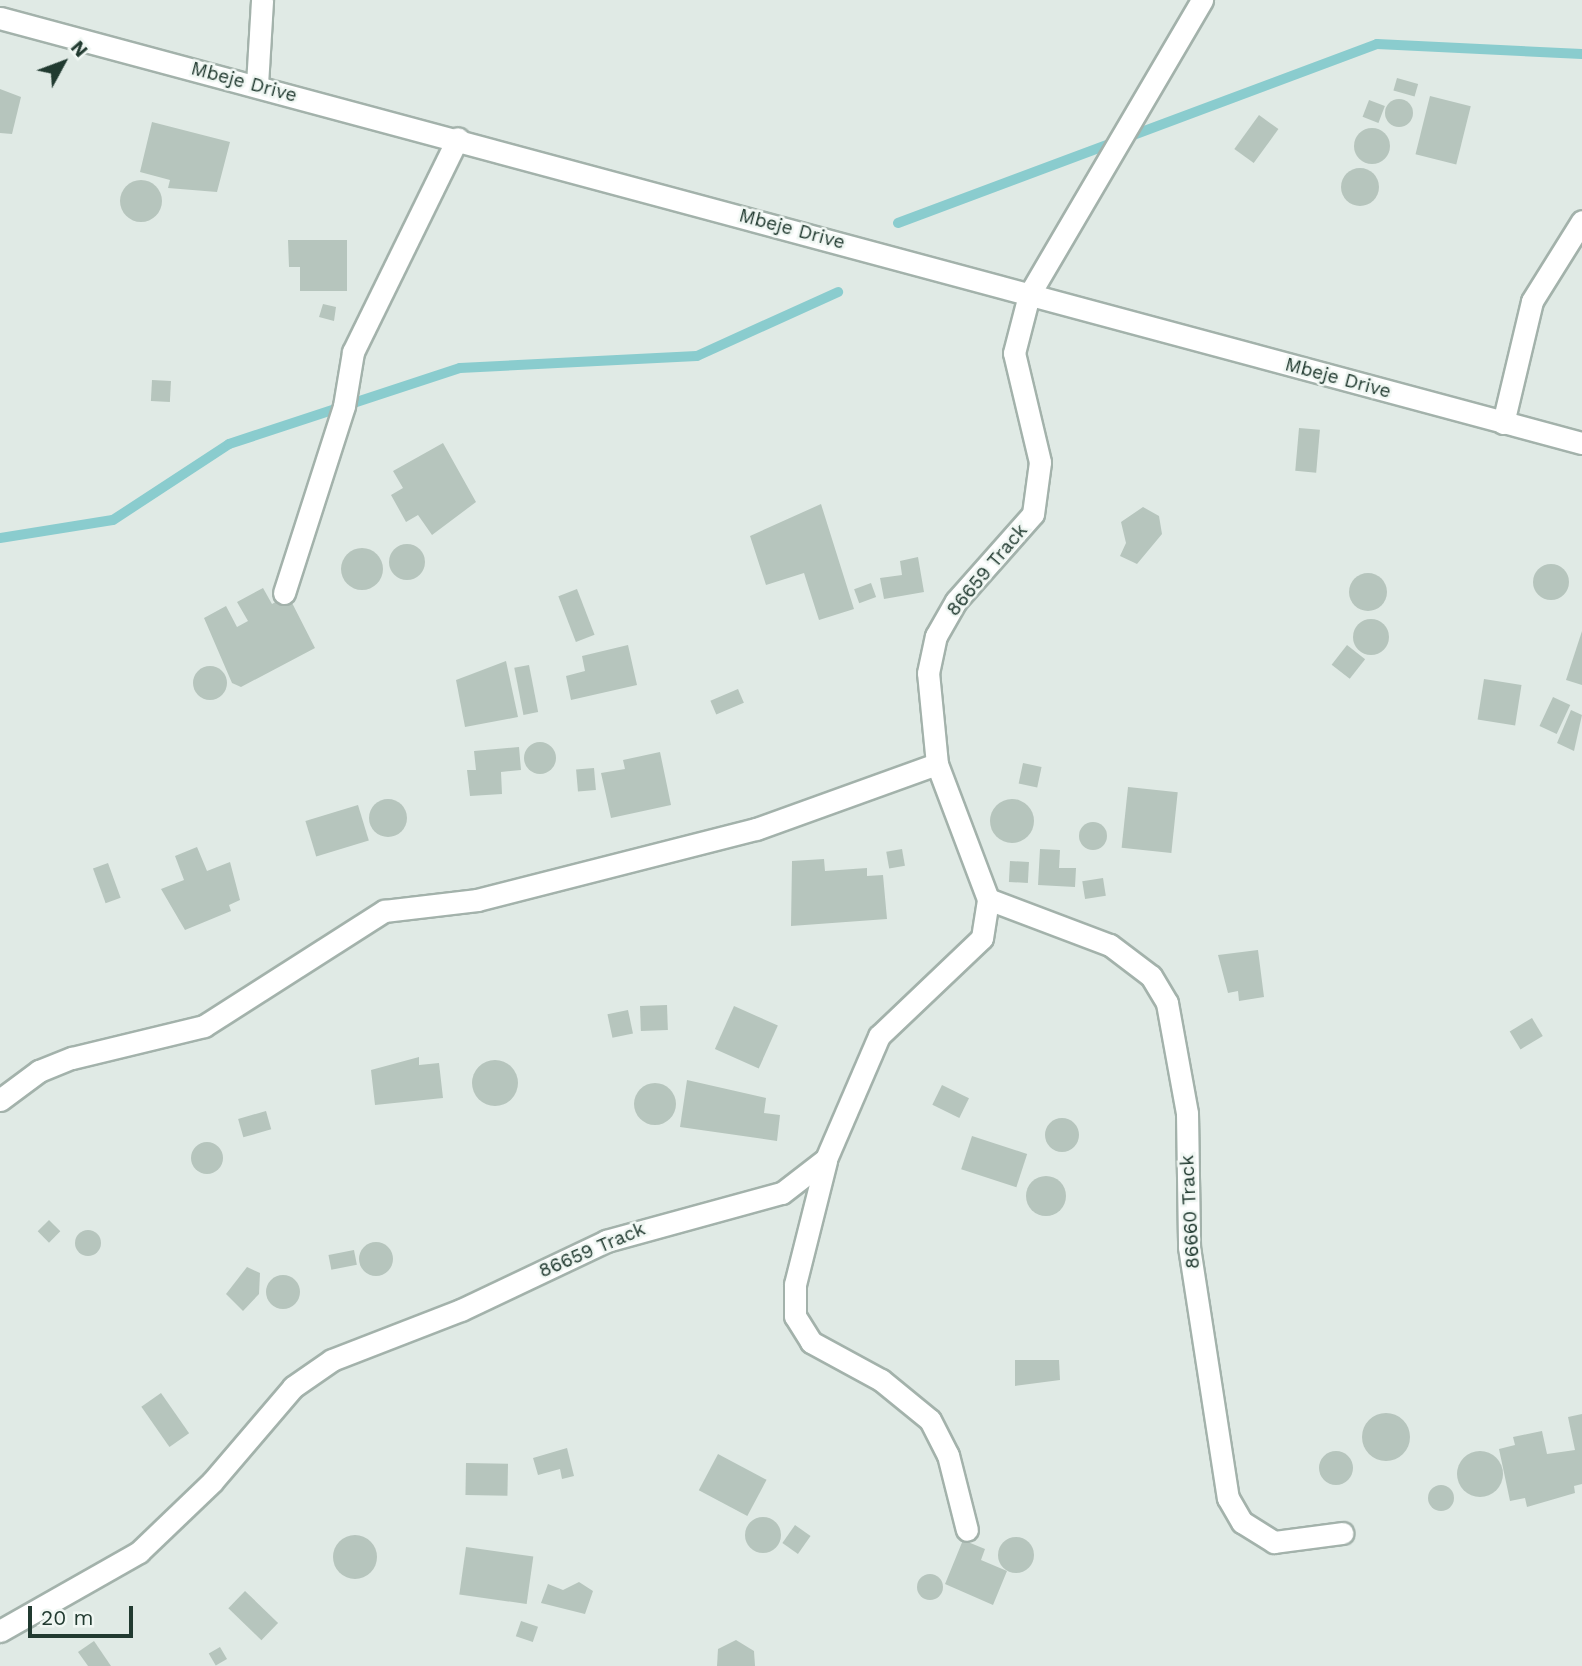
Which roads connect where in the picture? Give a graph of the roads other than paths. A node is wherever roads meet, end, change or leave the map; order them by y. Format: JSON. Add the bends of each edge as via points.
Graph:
{"nodes":[{"id":1,"x":262,"y":0,"type":"edge"},
{"id":2,"x":1202,"y":0,"type":"edge"},
{"id":3,"x":0,"y":18,"type":"edge"},
{"id":4,"x":257,"y":85,"type":"junction"},
{"id":5,"x":458,"y":138,"type":"junction"},
{"id":6,"x":1582,"y":221,"type":"edge"},
{"id":7,"x":1029,"y":295,"type":"junction"},
{"id":8,"x":1503,"y":423,"type":"junction"},
{"id":9,"x":1582,"y":443,"type":"edge"},
{"id":10,"x":284,"y":593,"type":"dead end"},
{"id":11,"x":937,"y":764,"type":"junction"},
{"id":12,"x":988,"y":900,"type":"junction"},
{"id":13,"x":0,"y":1100,"type":"edge"},
{"id":14,"x":826,"y":1159,"type":"junction"},
{"id":15,"x":967,"y":1530,"type":"dead end"},
{"id":16,"x":1342,"y":1533,"type":"dead end"},
{"id":17,"x":0,"y":1631,"type":"edge"}],
"edges":[{"from":1,"to":4,"type":"street"},
{"from":2,"to":7,"type":"street","name":"86659 Track"},
{"from":3,"to":4,"type":"street","name":"Mbeje Drive"},
{"from":4,"to":5,"type":"street","name":"Mbeje Drive"},
{"from":5,"to":7,"type":"street","name":"Mbeje Drive"},
{"from":5,"to":10,"type":"street","via":[[353,352],[344,406]]},
{"from":6,"to":8,"type":"street","via":[[1532,301]]},
{"from":7,"to":8,"type":"street","name":"Mbeje Drive"},
{"from":7,"to":11,"type":"street","name":"86659 Track","via":[[1014,353],[1035,436],[1040,490],[1033,514],[956,601],[936,636],[928,673]]},
{"from":8,"to":9,"type":"street","name":"Mbeje Drive"},
{"from":11,"to":12,"type":"street","name":"86659 Track"},
{"from":11,"to":13,"type":"street","via":[[756,829],[477,900],[430,901],[384,911],[341,934],[239,1008],[204,1026],[72,1058],[39,1071]]},
{"from":12,"to":14,"type":"street","name":"86659 Track","via":[[982,937],[970,955],[879,1037]]},
{"from":12,"to":16,"type":"street","name":"86660 Track","via":[[1110,946],[1143,968],[1167,1003],[1186,1114],[1189,1247],[1228,1498],[1242,1522],[1274,1542]]},
{"from":14,"to":15,"type":"street","via":[[794,1284],[795,1316],[811,1342],[881,1380],[930,1420],[948,1455]]},
{"from":14,"to":17,"type":"street","name":"86659 Track","via":[[782,1193],[618,1237],[461,1311],[332,1360],[293,1387],[212,1482],[139,1552]]}]}
